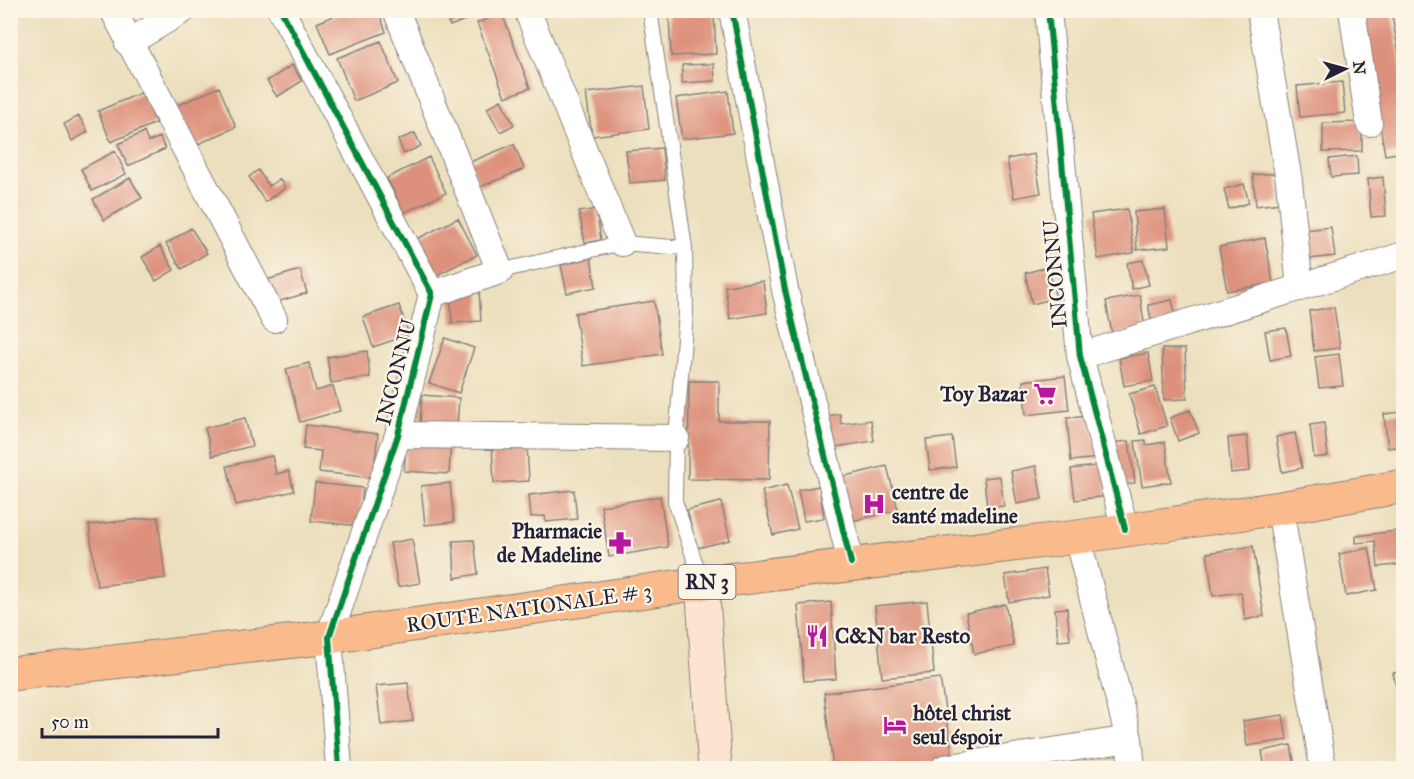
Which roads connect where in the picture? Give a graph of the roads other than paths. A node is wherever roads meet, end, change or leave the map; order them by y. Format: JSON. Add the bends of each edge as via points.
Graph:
{"nodes":[{"id":1,"x":112,"y":10,"type":"edge"},
{"id":2,"x":183,"y":10,"type":"edge"},
{"id":3,"x":281,"y":10,"type":"edge"},
{"id":4,"x":396,"y":10,"type":"edge"},
{"id":5,"x":527,"y":10,"type":"edge"},
{"id":6,"x":650,"y":10,"type":"edge"},
{"id":7,"x":732,"y":10,"type":"edge"},
{"id":8,"x":1048,"y":10,"type":"edge"},
{"id":9,"x":1260,"y":10,"type":"edge"},
{"id":10,"x":1352,"y":10,"type":"edge"},
{"id":11,"x":128,"y":43,"type":"junction"},
{"id":12,"x":1369,"y":123,"type":"dead end"},
{"id":13,"x":622,"y":243,"type":"junction"},
{"id":14,"x":686,"y":248,"type":"junction"},
{"id":15,"x":1404,"y":255,"type":"edge"},
{"id":16,"x":500,"y":272,"type":"junction"},
{"id":17,"x":1300,"y":288,"type":"junction"},
{"id":18,"x":432,"y":294,"type":"junction"},
{"id":19,"x":274,"y":319,"type":"dead end"},
{"id":20,"x":1080,"y":356,"type":"junction"},
{"id":21,"x":398,"y":435,"type":"junction"},
{"id":22,"x":676,"y":438,"type":"junction"},
{"id":23,"x":1404,"y":486,"type":"edge"},
{"id":24,"x":1280,"y":508,"type":"junction"},
{"id":25,"x":1125,"y":529,"type":"junction"},
{"id":26,"x":1077,"y":537,"type":"junction"},
{"id":27,"x":851,"y":563,"type":"junction"},
{"id":28,"x":702,"y":583,"type":"junction"},
{"id":29,"x":328,"y":637,"type":"junction"},
{"id":30,"x":10,"y":674,"type":"edge"},
{"id":31,"x":1129,"y":739,"type":"junction"},
{"id":32,"x":991,"y":765,"type":"edge"},
{"id":33,"x":339,"y":768,"type":"edge"},
{"id":34,"x":715,"y":768,"type":"edge"},
{"id":35,"x":944,"y":768,"type":"edge"},
{"id":36,"x":1132,"y":768,"type":"edge"},
{"id":37,"x":1323,"y":768,"type":"edge"}],
"edges":[{"from":1,"to":11,"type":"street"},
{"from":2,"to":11,"type":"street"},
{"from":3,"to":18,"type":"street","name":"INCONNU"},
{"from":4,"to":16,"type":"street"},
{"from":5,"to":13,"type":"street"},
{"from":6,"to":14,"type":"lane"},
{"from":7,"to":27,"type":"street","via":[[785,290]]},
{"from":8,"to":20,"type":"street","name":"INCONNU"},
{"from":9,"to":17,"type":"street","via":[[1289,181]]},
{"from":10,"to":12,"type":"street"},
{"from":11,"to":19,"type":"street"},
{"from":13,"to":14,"type":"lane"},
{"from":13,"to":16,"type":"lane"},
{"from":14,"to":22,"type":"lane","via":[[686,313]]},
{"from":15,"to":17,"type":"street","name":"INCONNU"},
{"from":16,"to":18,"type":"street","name":"INCONNU"},
{"from":17,"to":20,"type":"street","name":"INCONNU"},
{"from":18,"to":21,"type":"street","name":"INCONNU"},
{"from":20,"to":25,"type":"street","name":"INCONNU"},
{"from":21,"to":22,"type":"street","name":"INCONNU"},
{"from":21,"to":29,"type":"street","name":"INCONNU"},
{"from":22,"to":28,"type":"lane","via":[[675,501]]},
{"from":23,"to":24,"type":"main road","name":"ROUTE NATIONALE # 3","number":"RN 3"},
{"from":24,"to":25,"type":"main road","name":"ROUTE NATIONALE # 3","number":"RN 3"},
{"from":24,"to":37,"type":"street"},
{"from":25,"to":26,"type":"main road","name":"ROUTE NATIONALE # 3","number":"RN 3"},
{"from":26,"to":27,"type":"main road","name":"ROUTE NATIONALE # 3","number":"RN 3"},
{"from":26,"to":31,"type":"street"},
{"from":27,"to":28,"type":"main road","name":"ROUTE NATIONALE # 3","number":"RN 3"},
{"from":28,"to":29,"type":"main road","name":"ROUTE NATIONALE # 3","number":"RN 3"},
{"from":28,"to":34,"type":"street"},
{"from":29,"to":30,"type":"main road","name":"ROUTE NATIONALE # 3","number":"RN 3"},
{"from":29,"to":33,"type":"street","name":"INCONNU"},
{"from":31,"to":32,"type":"street"},
{"from":31,"to":36,"type":"street"},
{"from":32,"to":35,"type":"street"}]}
